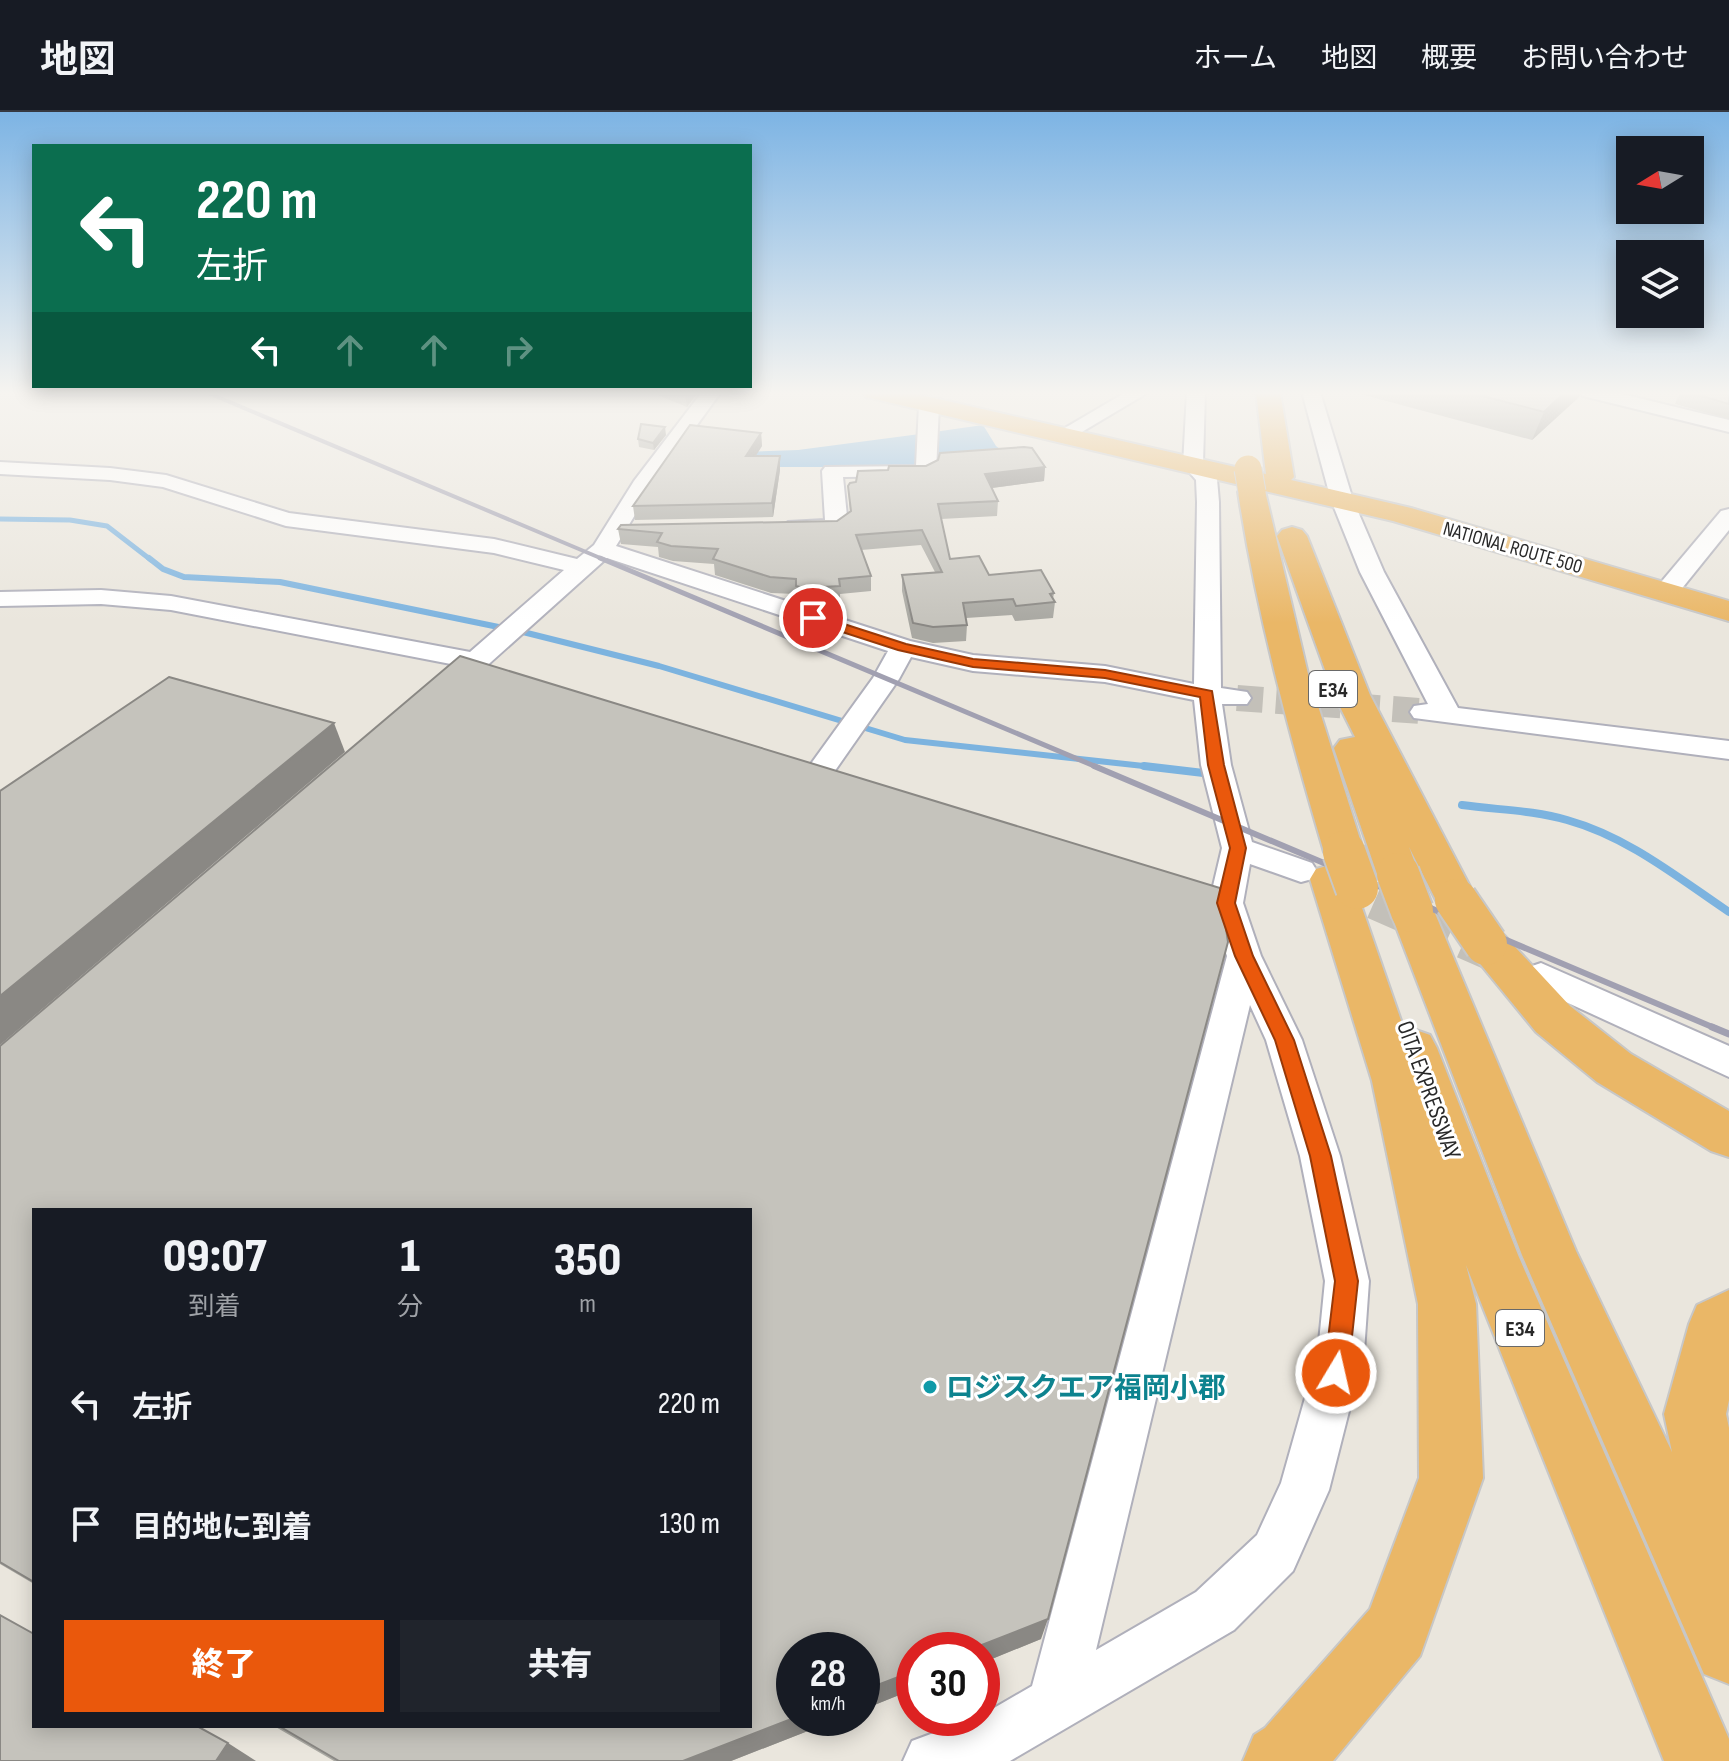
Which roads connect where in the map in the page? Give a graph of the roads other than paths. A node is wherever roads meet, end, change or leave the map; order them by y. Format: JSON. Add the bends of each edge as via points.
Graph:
{"nodes":[{"id":1,"x":17,"y":469,"type":"edge"},
{"id":2,"x":655,"y":469,"type":"edge"},
{"id":3,"x":925,"y":469,"type":"edge"},
{"id":4,"x":1197,"y":469,"type":"edge"},
{"id":5,"x":1210,"y":469,"type":"edge"},
{"id":6,"x":1263,"y":469,"type":"edge"},
{"id":7,"x":1333,"y":469,"type":"edge"},
{"id":8,"x":1262,"y":476,"type":"junction"},
{"id":9,"x":1342,"y":500,"type":"junction"},
{"id":10,"x":1729,"y":516,"type":"edge"},
{"id":11,"x":781,"y":528,"type":"edge"},
{"id":12,"x":644,"y":530,"type":"edge"},
{"id":13,"x":1292,"y":536,"type":"junction"},
{"id":14,"x":609,"y":540,"type":"junction"},
{"id":15,"x":583,"y":568,"type":"junction"},
{"id":16,"x":1666,"y":592,"type":"junction"},
{"id":17,"x":0,"y":599,"type":"edge"},
{"id":18,"x":1729,"y":611,"type":"edge"},
{"id":19,"x":903,"y":647,"type":"junction"},
{"id":20,"x":478,"y":672,"type":"junction"},
{"id":21,"x":1207,"y":694,"type":"junction"},
{"id":22,"x":1237,"y":698,"type":"tunnel mouth"},
{"id":23,"x":417,"y":713,"type":"edge"},
{"id":24,"x":1729,"y":750,"type":"edge"},
{"id":25,"x":785,"y":769,"type":"edge"},
{"id":26,"x":815,"y":779,"type":"junction"},
{"id":27,"x":846,"y":788,"type":"edge"},
{"id":28,"x":1238,"y":848,"type":"junction"},
{"id":29,"x":1365,"y":877,"type":"junction"},
{"id":30,"x":1244,"y":956,"type":"junction"},
{"id":31,"x":1541,"y":976,"type":"dead end"},
{"id":32,"x":1729,"y":1062,"type":"edge"},
{"id":33,"x":1729,"y":1136,"type":"edge"},
{"id":34,"x":1729,"y":1317,"type":"edge"},
{"id":35,"x":1729,"y":1572,"type":"edge"},
{"id":36,"x":1729,"y":1649,"type":"edge"},
{"id":37,"x":1055,"y":1705,"type":"junction"},
{"id":38,"x":932,"y":1761,"type":"edge"},
{"id":39,"x":1280,"y":1761,"type":"edge"},
{"id":40,"x":1701,"y":1761,"type":"edge"}],
"edges":[{"from":1,"to":15,"type":"street","via":[[166,481],[286,519],[494,546]]},
{"from":2,"to":14,"type":"street"},
{"from":3,"to":11,"type":"street","via":[[832,471],[837,526]]},
{"from":4,"to":21,"type":"street","via":[[1206,479],[1208,502]]},
{"from":5,"to":9,"type":"highway","name":"NATIONAL ROUTE 500"},
{"from":6,"to":8,"type":"highway","name":"OITA EXPRESSWAY","number":"E34"},
{"from":7,"to":9,"type":"street"},
{"from":8,"to":13,"type":"highway","name":"OITA EXPRESSWAY","number":"E34"},
{"from":8,"to":29,"type":"highway","name":"OITA EXPRESSWAY","number":"E34","via":[[1258,533],[1292,674],[1294,747]]},
{"from":9,"to":16,"type":"highway","name":"NATIONAL ROUTE 500"},
{"from":9,"to":24,"type":"street","via":[[1434,713]]},
{"from":10,"to":16,"type":"street"},
{"from":12,"to":14,"type":"street"},
{"from":13,"to":29,"type":"highway","name":"OITA EXPRESSWAY","number":"E34","via":[[1329,678]]},
{"from":13,"to":29,"type":"highway","via":[[1352,695]]},
{"from":14,"to":15,"type":"street"},
{"from":14,"to":19,"type":"street"},
{"from":15,"to":20,"type":"street"},
{"from":16,"to":18,"type":"highway","name":"NATIONAL ROUTE 500"},
{"from":17,"to":20,"type":"street","via":[[101,597],[171,603]]},
{"from":19,"to":21,"type":"street","via":[[973,663],[1105,674]]},
{"from":19,"to":26,"type":"street"},
{"from":20,"to":23,"type":"street"},
{"from":21,"to":22,"type":"street"},
{"from":21,"to":28,"type":"street","via":[[1219,775]]},
{"from":25,"to":26,"type":"street"},
{"from":26,"to":27,"type":"street"},
{"from":28,"to":29,"type":"street"},
{"from":28,"to":30,"type":"street","via":[[1211,899]]},
{"from":29,"to":33,"type":"highway","bridge":true,"via":[[1486,944],[1565,1029],[1614,1068]]},
{"from":29,"to":36,"type":"highway","name":"OITA EXPRESSWAY","number":"E34","via":[[1550,1255]]},
{"from":29,"to":39,"type":"highway","via":[[1397,1081],[1447,1304],[1451,1478],[1396,1632]]},
{"from":29,"to":40,"type":"highway","name":"OITA EXPRESSWAY","number":"E34","via":[[1490,1255]]},
{"from":30,"to":37,"type":"street"},
{"from":30,"to":37,"type":"street","via":[[1284,1040],[1320,1156],[1347,1281],[1341,1352],[1326,1417],[1304,1490],[1275,1553],[1215,1611]]},
{"from":31,"to":32,"type":"street"},
{"from":34,"to":35,"type":"highway","via":[[1718,1324],[1695,1414]]},
{"from":37,"to":38,"type":"street","via":[[995,1739]]}]}
